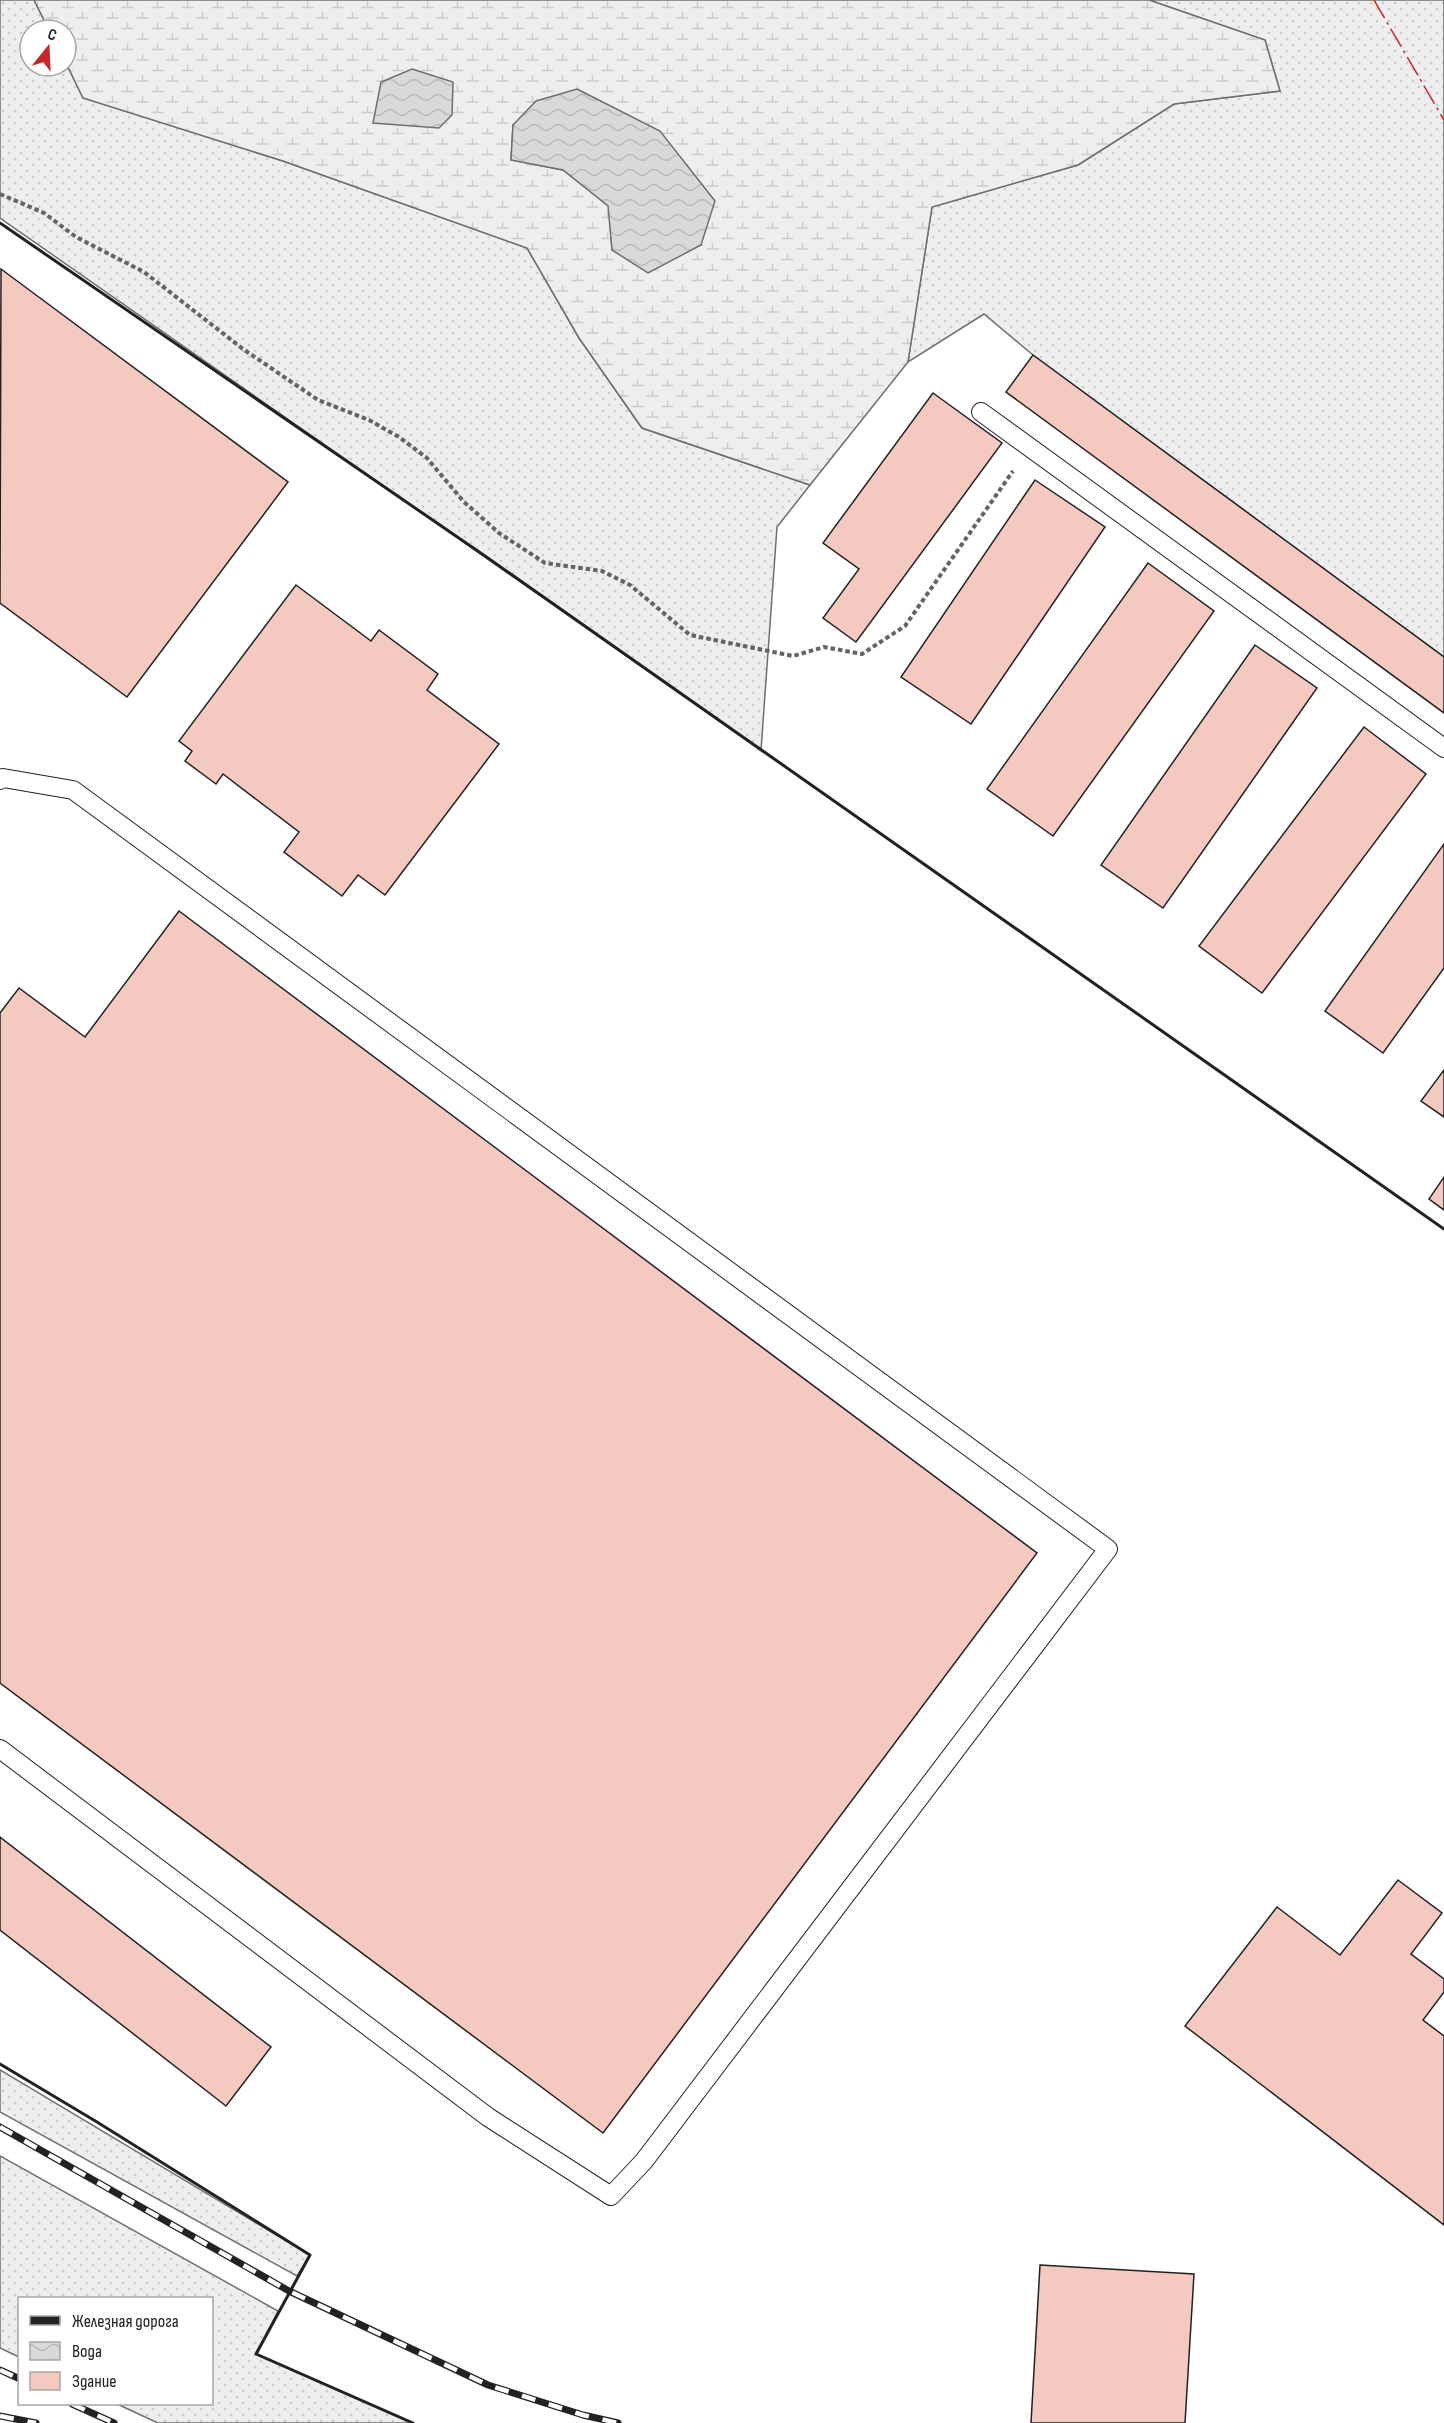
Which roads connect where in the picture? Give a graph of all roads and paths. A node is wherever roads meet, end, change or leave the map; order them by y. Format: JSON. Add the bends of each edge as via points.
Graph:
{"nodes":[{"id":1,"x":0,"y":194,"type":"edge"},
{"id":2,"x":981,"y":412,"type":"dead end"},
{"id":3,"x":1028,"y":446,"type":"junction"},
{"id":4,"x":1444,"y":748,"type":"edge"},
{"id":5,"x":0,"y":780,"type":"edge"},
{"id":6,"x":0,"y":1749,"type":"edge"}],
"edges":[{"from":1,"to":3,"type":"path","via":[[44,213],[76,237],[144,272],[243,349],[318,400],[399,437],[427,458],[472,510],[524,551],[545,563],[602,571],[630,585],[690,635],[793,656],[824,647],[862,654],[905,626],[998,496]]},
{"from":2,"to":3,"type":"lane"},
{"from":3,"to":4,"type":"lane"},
{"from":5,"to":6,"type":"lane","via":[[73,790],[1108,1549],[644,2161],[611,2196],[488,2117]]}]}
